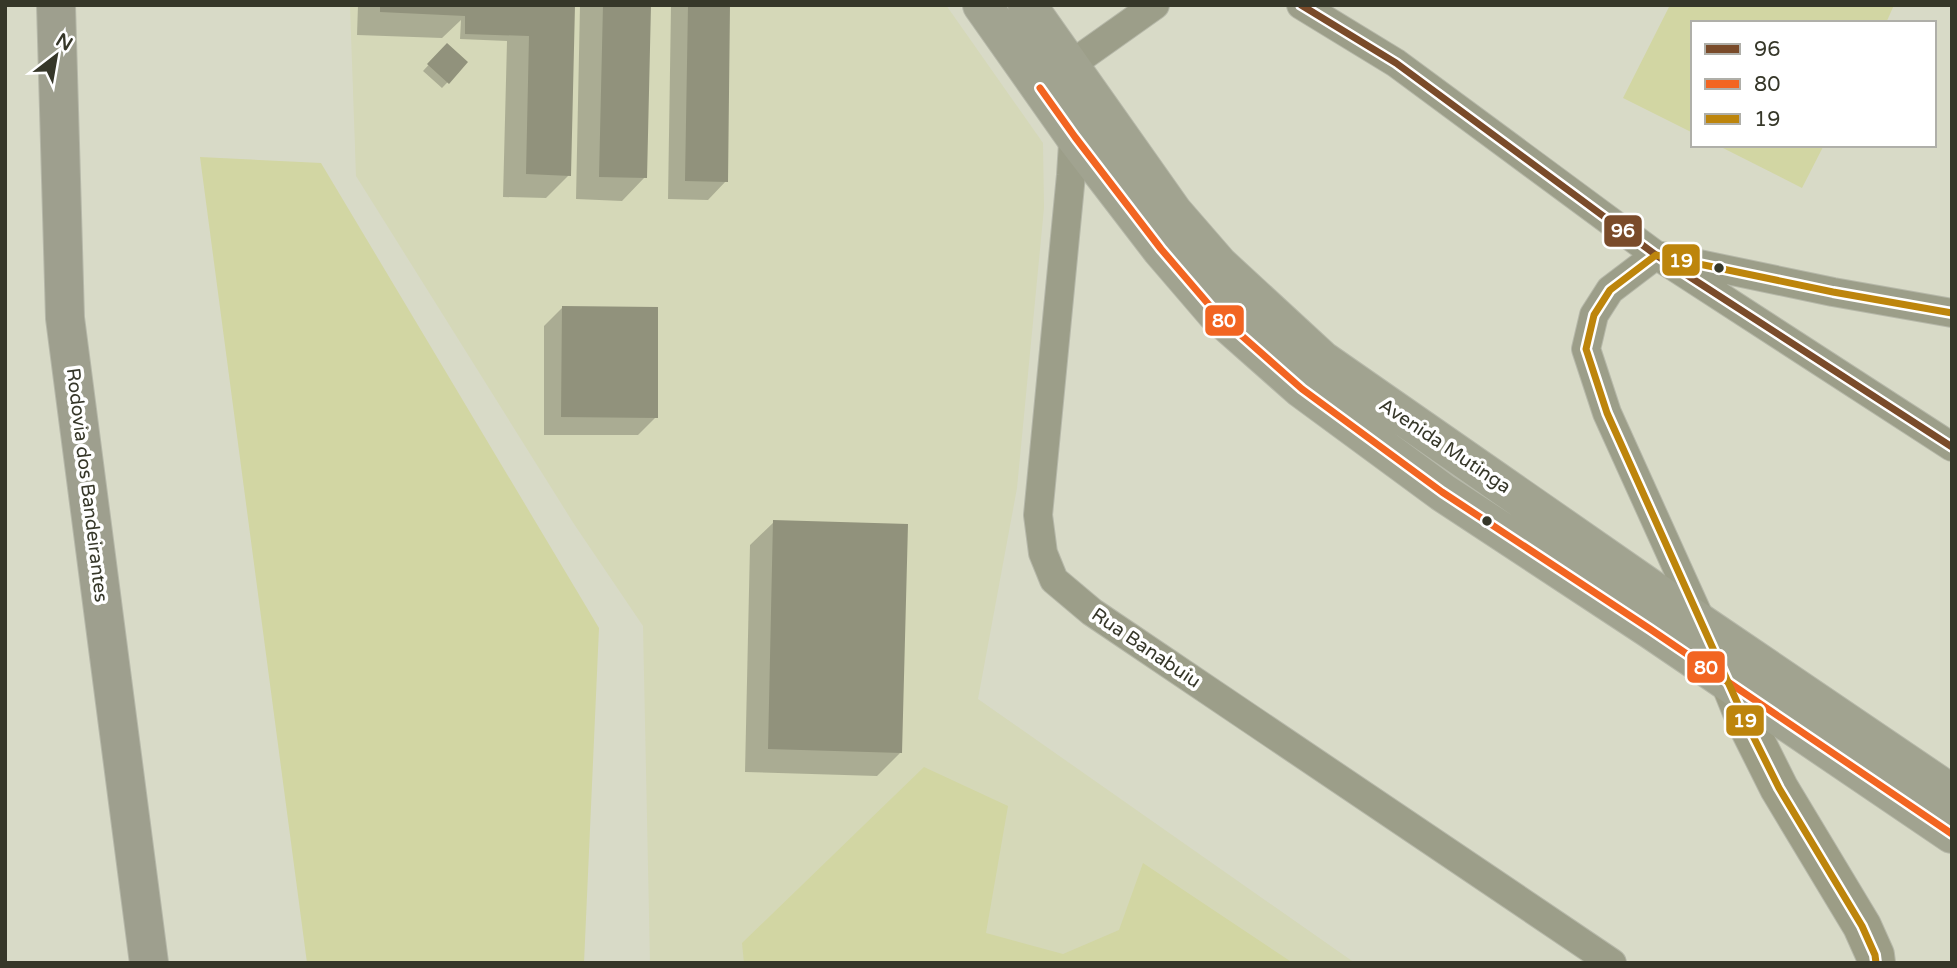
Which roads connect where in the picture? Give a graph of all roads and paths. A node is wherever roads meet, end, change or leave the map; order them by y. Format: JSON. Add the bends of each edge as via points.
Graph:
{"nodes":[{"id":1,"x":56,"y":5,"type":"edge"},
{"id":2,"x":982,"y":5,"type":"edge"},
{"id":3,"x":1027,"y":5,"type":"edge"},
{"id":4,"x":1155,"y":5,"type":"edge"},
{"id":5,"x":1301,"y":5,"type":"edge"},
{"id":6,"x":1069,"y":66,"type":"junction"},
{"id":7,"x":1075,"y":137,"type":"junction"},
{"id":8,"x":1656,"y":255,"type":"junction"},
{"id":9,"x":1952,"y":313,"type":"edge"},
{"id":10,"x":1952,"y":446,"type":"edge"},
{"id":11,"x":1703,"y":625,"type":"junction"},
{"id":12,"x":1731,"y":685,"type":"junction"},
{"id":13,"x":1952,"y":794,"type":"edge"},
{"id":14,"x":1952,"y":834,"type":"edge"},
{"id":15,"x":149,"y":963,"type":"edge"},
{"id":16,"x":1612,"y":963,"type":"edge"},
{"id":17,"x":1876,"y":963,"type":"edge"}],
"edges":[{"from":1,"to":15,"type":"highway","name":"Rodovia dos Bandeirantes","via":[[65,318]]},
{"from":2,"to":7,"type":"main road","name":"Avenida Mutinga"},
{"from":3,"to":6,"type":"main road","name":"Avenida Mutinga"},
{"from":4,"to":6,"type":"street"},
{"from":5,"to":8,"type":"street","via":[[1396,64]]},
{"from":6,"to":7,"type":"street","name":"Rua Banabuiu"},
{"from":6,"to":11,"type":"main road","name":"Avenida Mutinga","via":[[1182,223],[1219,265],[1322,360]]},
{"from":7,"to":12,"type":"main road","name":"Avenida Mutinga","via":[[1216,313],[1302,389],[1442,492]]},
{"from":7,"to":16,"type":"street","name":"Rua Banabuiu","via":[[1038,515],[1043,553],[1054,580],[1092,612]]},
{"from":8,"to":9,"type":"street"},
{"from":8,"to":10,"type":"street"},
{"from":8,"to":11,"type":"street","via":[[1610,290],[1594,315],[1586,349],[1607,414]]},
{"from":11,"to":12,"type":"street"},
{"from":11,"to":13,"type":"main road","name":"Avenida Mutinga"},
{"from":12,"to":14,"type":"main road","name":"Avenida Mutinga"},
{"from":12,"to":17,"type":"street","via":[[1779,788],[1861,926]]}]}
